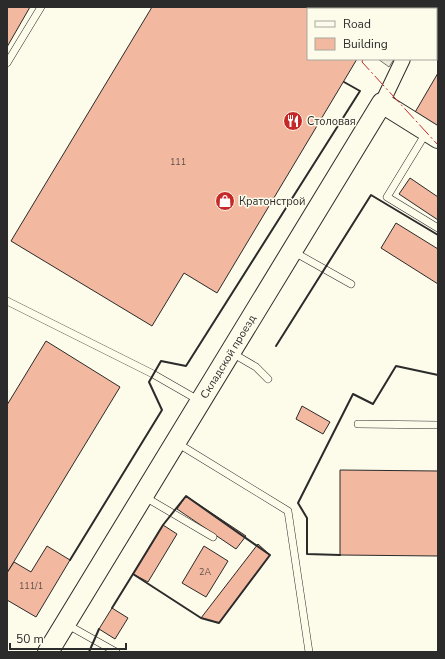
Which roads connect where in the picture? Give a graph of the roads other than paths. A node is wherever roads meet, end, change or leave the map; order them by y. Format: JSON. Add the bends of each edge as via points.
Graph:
{"nodes":[{"id":1,"x":41,"y":7,"type":"edge"},
{"id":2,"x":403,"y":60,"type":"edge"},
{"id":3,"x":7,"y":63,"type":"edge"},
{"id":4,"x":382,"y":103,"type":"junction"},
{"id":5,"x":433,"y":134,"type":"edge"},
{"id":6,"x":438,"y":228,"type":"edge"},
{"id":7,"x":292,"y":251,"type":"junction"},
{"id":8,"x":351,"y":284,"type":"dead end"},
{"id":9,"x":7,"y":301,"type":"edge"},
{"id":10,"x":230,"y":352,"type":"junction"},
{"id":11,"x":268,"y":379,"type":"dead end"},
{"id":12,"x":200,"y":401,"type":"junction"},
{"id":13,"x":358,"y":424,"type":"dead end"},
{"id":14,"x":438,"y":425,"type":"edge"},
{"id":15,"x":176,"y":442,"type":"junction"},
{"id":16,"x":143,"y":496,"type":"junction"},
{"id":17,"x":213,"y":537,"type":"dead end"},
{"id":18,"x":65,"y":623,"type":"junction"},
{"id":19,"x":48,"y":652,"type":"edge"},
{"id":20,"x":116,"y":652,"type":"edge"},
{"id":21,"x":310,"y":652,"type":"edge"}],
"edges":[{"from":1,"to":3,"type":"lane"},
{"from":2,"to":4,"type":"street","name":"Складской проезд"},
{"from":4,"to":5,"type":"street"},
{"from":4,"to":7,"type":"street","name":"Складской проезд"},
{"from":5,"to":6,"type":"lane","via":[[387,197]]},
{"from":7,"to":8,"type":"lane"},
{"from":7,"to":10,"type":"street","name":"Складской проезд"},
{"from":9,"to":12,"type":"lane","via":[[153,374]]},
{"from":10,"to":11,"type":"lane","via":[[256,367]]},
{"from":10,"to":12,"type":"street","name":"Складской проезд"},
{"from":12,"to":15,"type":"street","name":"Складской проезд"},
{"from":13,"to":14,"type":"lane"},
{"from":15,"to":16,"type":"street","name":"Складской проезд"},
{"from":15,"to":21,"type":"lane","via":[[288,511]]},
{"from":16,"to":17,"type":"lane"},
{"from":16,"to":18,"type":"street","name":"Складской проезд"},
{"from":18,"to":19,"type":"street","name":"Складской проезд"},
{"from":18,"to":20,"type":"lane"}]}
